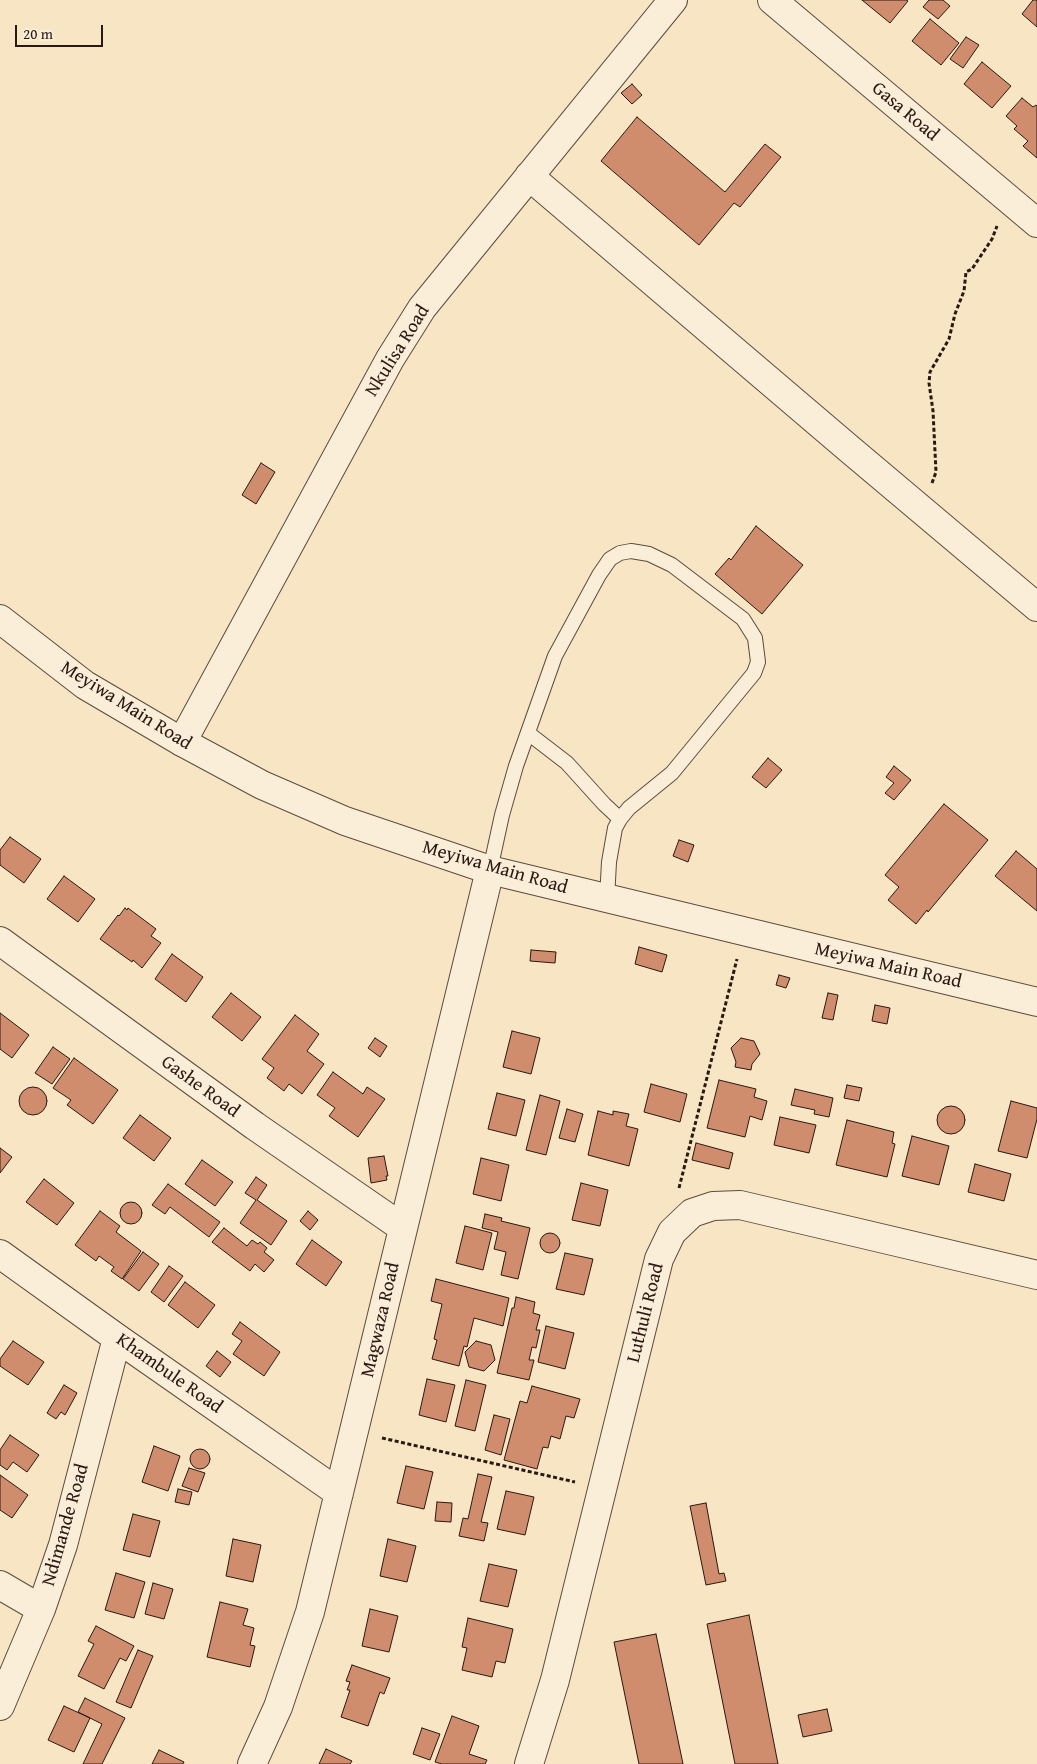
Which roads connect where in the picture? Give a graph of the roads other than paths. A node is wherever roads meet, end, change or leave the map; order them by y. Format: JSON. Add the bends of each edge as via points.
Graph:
{"nodes":[{"id":1,"x":673,"y":0,"type":"edge"},
{"id":2,"x":772,"y":0,"type":"edge"},
{"id":3,"x":529,"y":176,"type":"junction"},
{"id":4,"x":1037,"y":223,"type":"edge"},
{"id":5,"x":1037,"y":607,"type":"edge"},
{"id":6,"x":0,"y":620,"type":"edge"},
{"id":7,"x":528,"y":733,"type":"junction"},
{"id":8,"x":182,"y":742,"type":"junction"},
{"id":9,"x":620,"y":819,"type":"junction"},
{"id":10,"x":490,"y":870,"type":"junction"},
{"id":11,"x":607,"y":899,"type":"junction"},
{"id":12,"x":0,"y":941,"type":"edge"},
{"id":13,"x":1037,"y":1002,"type":"edge"},
{"id":14,"x":403,"y":1228,"type":"junction"},
{"id":15,"x":0,"y":1254,"type":"edge"},
{"id":16,"x":1037,"y":1275,"type":"edge"},
{"id":17,"x":117,"y":1338,"type":"junction"},
{"id":18,"x":340,"y":1492,"type":"junction"},
{"id":19,"x":0,"y":1585,"type":"edge"},
{"id":20,"x":41,"y":1609,"type":"junction"},
{"id":21,"x":0,"y":1706,"type":"edge"},
{"id":22,"x":533,"y":1762,"type":"edge"},
{"id":23,"x":252,"y":1764,"type":"edge"}],
"edges":[{"from":1,"to":3,"type":"street","name":"Nkulisa Road"},
{"from":2,"to":4,"type":"street","name":"Gasa Road"},
{"from":3,"to":5,"type":"street"},
{"from":3,"to":8,"type":"street","name":"Nkulisa Road","via":[[422,308],[390,359]]},
{"from":6,"to":8,"type":"street","name":"Meyiwa Main Road","via":[[86,685]]},
{"from":7,"to":9,"type":"lane","via":[[567,763]]},
{"from":7,"to":9,"type":"lane","via":[[555,656],[599,575],[610,559],[620,553],[649,554],[672,565],[743,619],[755,638],[758,662],[754,673],[672,774],[628,808]]},
{"from":7,"to":10,"type":"lane","via":[[502,815]]},
{"from":8,"to":10,"type":"street","name":"Meyiwa Main Road","via":[[262,785],[345,821]]},
{"from":9,"to":11,"type":"lane","via":[[615,828],[609,862]]},
{"from":10,"to":11,"type":"street","name":"Meyiwa Main Road"},
{"from":10,"to":14,"type":"street","name":"Magwaza Road"},
{"from":11,"to":13,"type":"street","name":"Meyiwa Main Road"},
{"from":12,"to":14,"type":"street","name":"Gashe Road","via":[[255,1126]]},
{"from":14,"to":18,"type":"street","name":"Magwaza Road"},
{"from":15,"to":17,"type":"street","name":"Khambule Road"},
{"from":16,"to":22,"type":"street","name":"Luthuli Road","via":[[740,1204],[713,1206],[692,1213],[672,1232],[659,1259]]},
{"from":17,"to":18,"type":"street","name":"Khambule Road"},
{"from":17,"to":20,"type":"street","name":"Ndimande Road","via":[[63,1544]]},
{"from":18,"to":23,"type":"street","name":"Magwaza Road","via":[[310,1612],[278,1707]]},
{"from":19,"to":20,"type":"street"},
{"from":20,"to":21,"type":"street","name":"Ndimande Road"}]}
